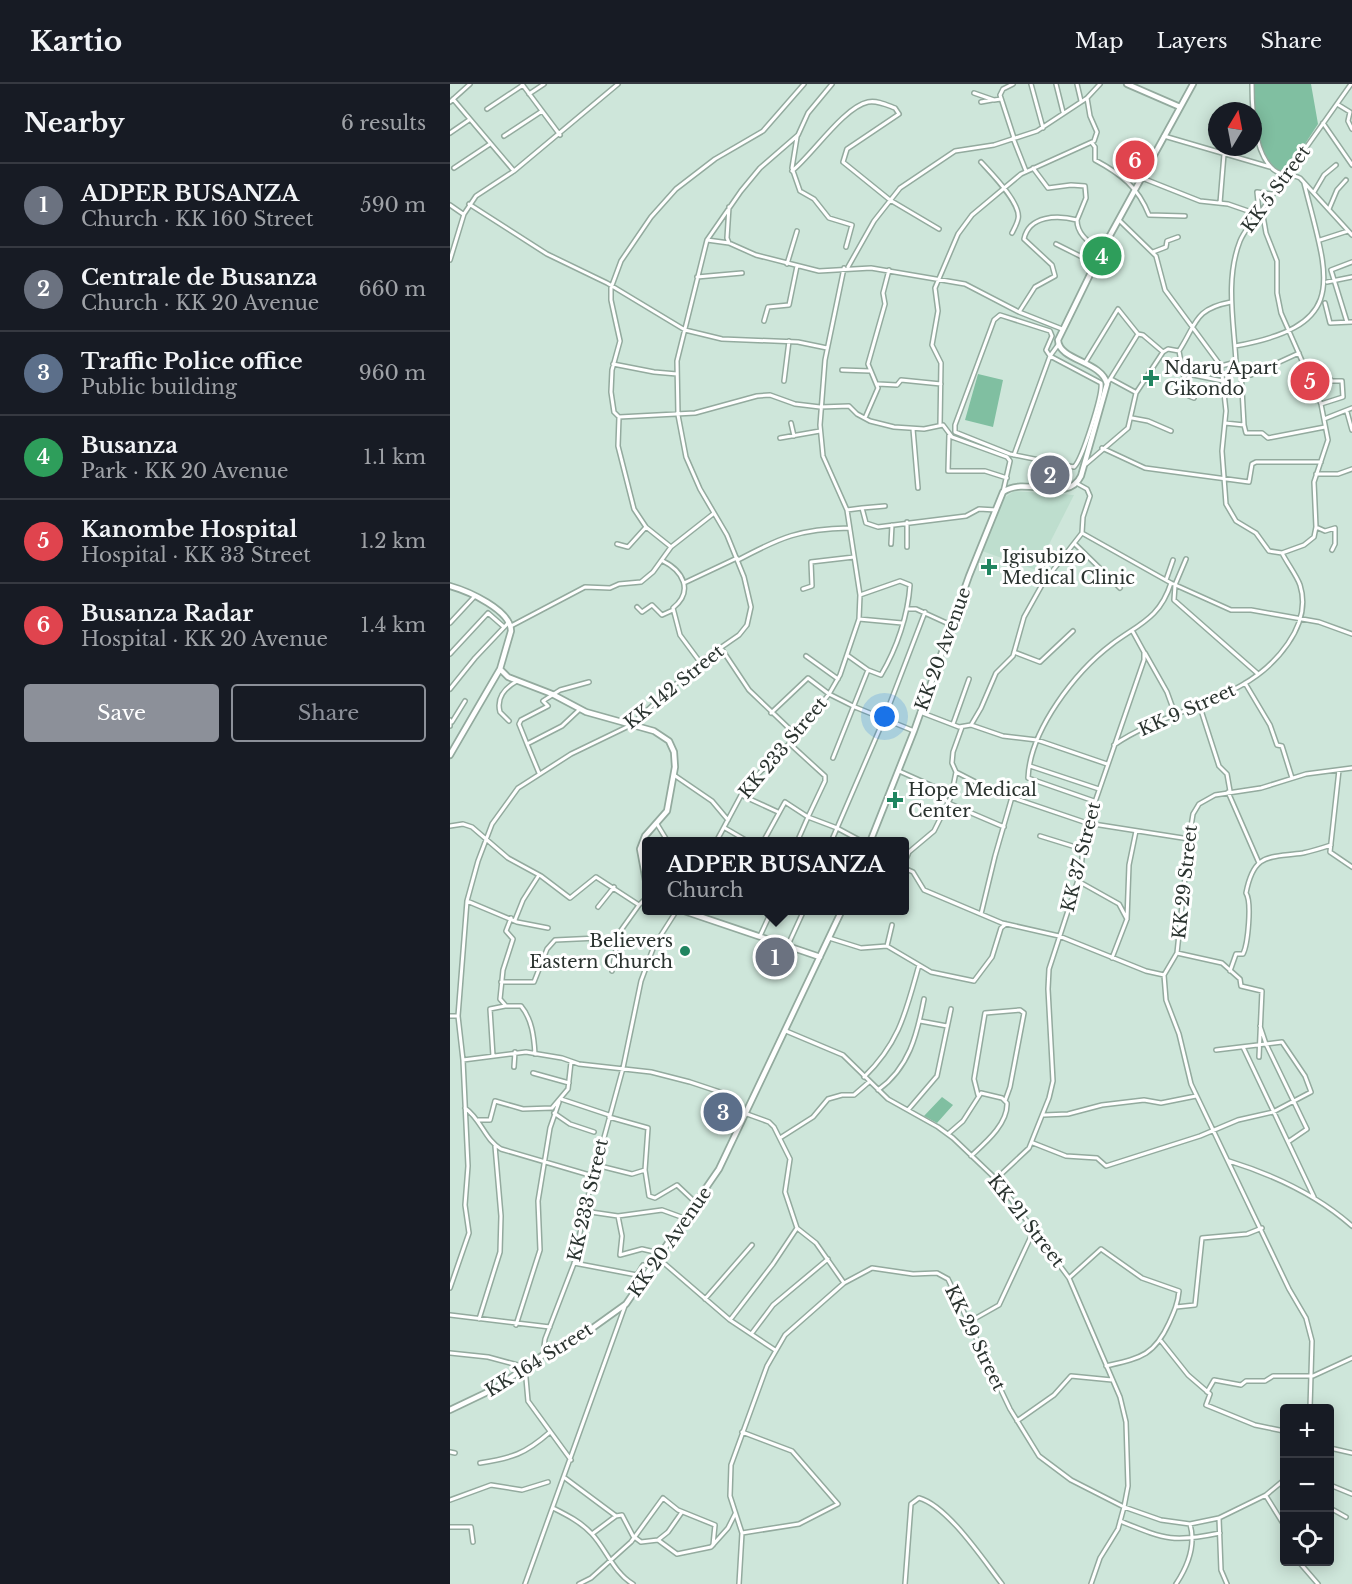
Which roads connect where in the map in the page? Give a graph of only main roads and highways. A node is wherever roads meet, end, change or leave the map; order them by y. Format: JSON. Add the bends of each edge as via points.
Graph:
{"nodes":[{"id":1,"x":1127,"y":84,"type":"edge"},
{"id":2,"x":1194,"y":84,"type":"edge"},
{"id":3,"x":1180,"y":107,"type":"junction"},
{"id":4,"x":450,"y":586,"type":"edge"},
{"id":5,"x":500,"y":669,"type":"junction"},
{"id":6,"x":450,"y":755,"type":"edge"},
{"id":7,"x":645,"y":837,"type":"edge"},
{"id":8,"x":872,"y":837,"type":"edge"},
{"id":9,"x":642,"y":844,"type":"edge"},
{"id":10,"x":642,"y":860,"type":"edge"},
{"id":11,"x":693,"y":915,"type":"edge"},
{"id":12,"x":840,"y":915,"type":"edge"},
{"id":13,"x":820,"y":957,"type":"junction"},
{"id":14,"x":626,"y":1304,"type":"joint"},
{"id":15,"x":450,"y":1410,"type":"edge"}],
"edges":[{"from":1,"to":3,"type":"main road"},
{"from":2,"to":3,"type":"main road"},
{"from":3,"to":8,"type":"main road","name":"KK 20 Avenue","via":[[1062,329],[1058,345],[1103,375],[1107,384],[1077,484],[1066,489],[1020,486],[1003,492]]},
{"from":4,"to":5,"type":"main road","via":[[475,596],[510,624]]},
{"from":5,"to":6,"type":"main road"},
{"from":5,"to":7,"type":"main road","via":[[517,681],[580,709],[666,738],[674,752],[667,811]]},
{"from":9,"to":10,"type":"main road"},
{"from":11,"to":13,"type":"main road"},
{"from":12,"to":13,"type":"main road","name":"KK 20 Avenue"},
{"from":13,"to":14,"type":"main road","name":"KK 20 Avenue","via":[[710,1185]]},
{"from":14,"to":15,"type":"main road","name":"KK 164 Street","via":[[496,1388]]}]}
